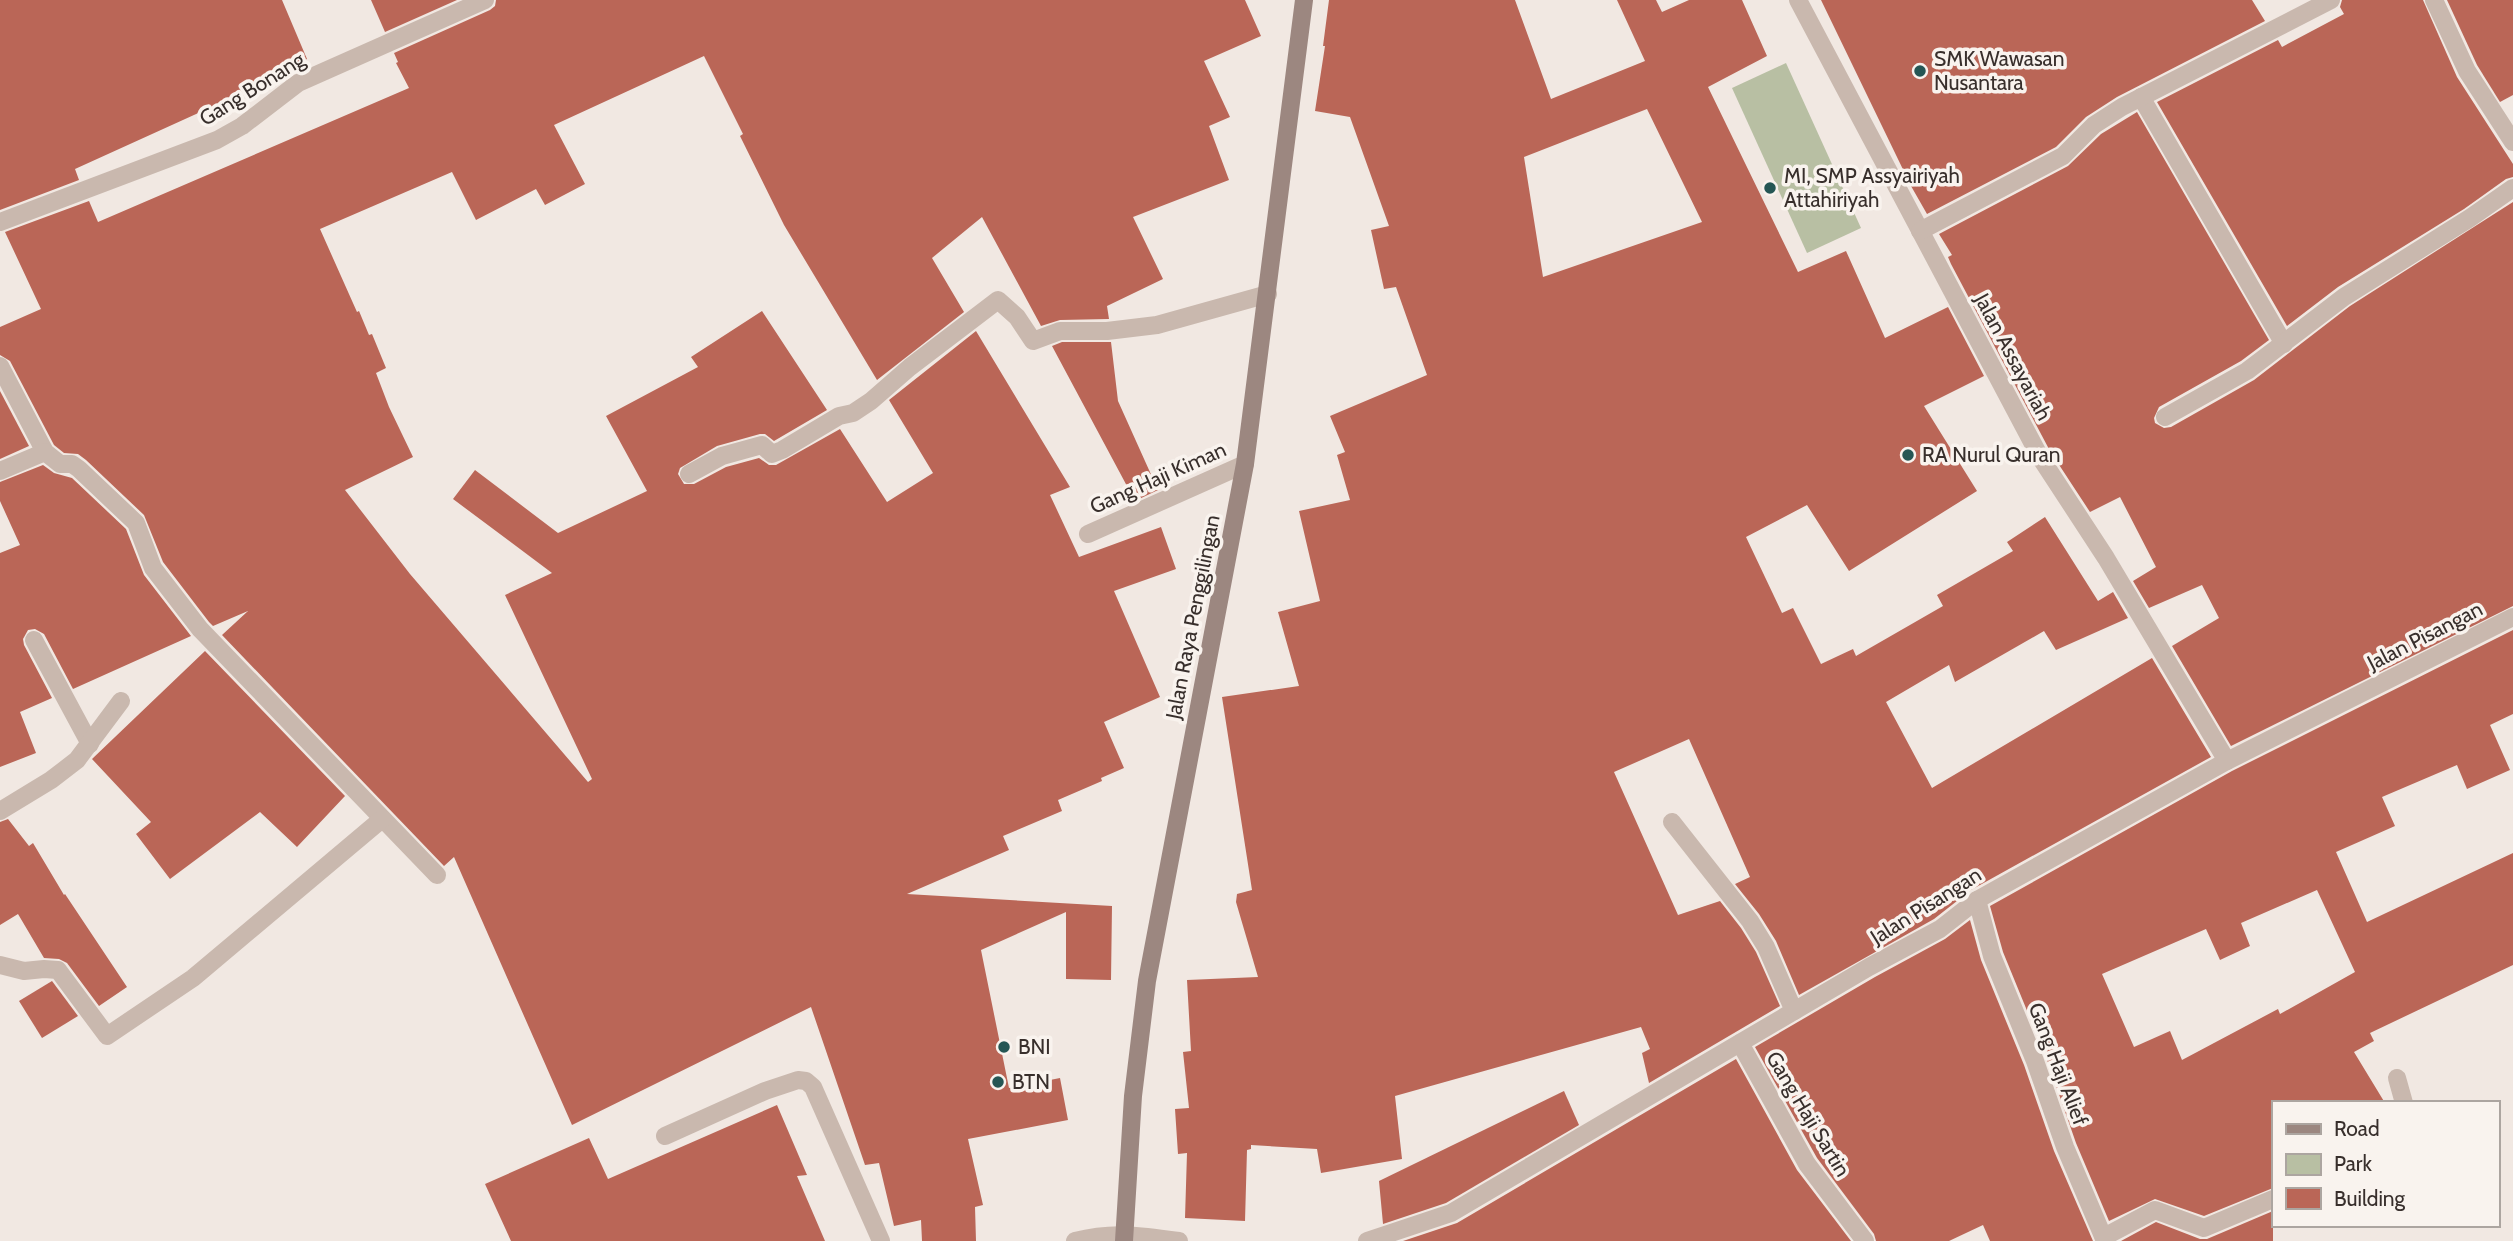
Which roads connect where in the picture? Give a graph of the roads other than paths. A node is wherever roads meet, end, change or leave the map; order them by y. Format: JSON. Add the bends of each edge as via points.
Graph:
{"nodes":[{"id":1,"x":485,"y":0,"type":"edge"},
{"id":2,"x":1304,"y":0,"type":"edge"},
{"id":3,"x":1798,"y":0,"type":"edge"},
{"id":4,"x":2331,"y":0,"type":"edge"},
{"id":5,"x":2434,"y":0,"type":"edge"},
{"id":6,"x":2141,"y":97,"type":"junction"},
{"id":7,"x":2513,"y":142,"type":"edge"},
{"id":8,"x":2513,"y":188,"type":"edge"},
{"id":9,"x":0,"y":222,"type":"edge"},
{"id":10,"x":1920,"y":231,"type":"junction"},
{"id":11,"x":1268,"y":294,"type":"junction"},
{"id":12,"x":2284,"y":344,"type":"junction"},
{"id":13,"x":0,"y":366,"type":"edge"},
{"id":14,"x":2165,"y":417,"type":"dead end"},
{"id":15,"x":45,"y":452,"type":"junction"},
{"id":16,"x":1245,"y":464,"type":"junction"},
{"id":17,"x":0,"y":471,"type":"edge"},
{"id":18,"x":689,"y":474,"type":"dead end"},
{"id":19,"x":1088,"y":534,"type":"dead end"},
{"id":20,"x":2513,"y":617,"type":"edge"},
{"id":21,"x":34,"y":640,"type":"dead end"},
{"id":22,"x":121,"y":701,"type":"dead end"},
{"id":23,"x":90,"y":744,"type":"junction"},
{"id":24,"x":2227,"y":761,"type":"junction"},
{"id":25,"x":0,"y":811,"type":"edge"},
{"id":26,"x":382,"y":819,"type":"junction"},
{"id":27,"x":1672,"y":822,"type":"dead end"},
{"id":28,"x":437,"y":875,"type":"dead end"},
{"id":29,"x":1977,"y":900,"type":"junction"},
{"id":30,"x":0,"y":965,"type":"edge"},
{"id":31,"x":1794,"y":1011,"type":"junction"},
{"id":32,"x":1740,"y":1043,"type":"junction"},
{"id":33,"x":2397,"y":1079,"type":"dead end"},
{"id":34,"x":2403,"y":1101,"type":"edge"},
{"id":35,"x":665,"y":1136,"type":"dead end"},
{"id":36,"x":2272,"y":1199,"type":"edge"},
{"id":37,"x":1124,"y":1237,"type":"edge"},
{"id":38,"x":2105,"y":1239,"type":"edge"},
{"id":39,"x":881,"y":1241,"type":"edge"},
{"id":40,"x":1075,"y":1241,"type":"edge"},
{"id":41,"x":1179,"y":1241,"type":"edge"},
{"id":42,"x":1367,"y":1241,"type":"edge"},
{"id":43,"x":1865,"y":1241,"type":"edge"}],
"edges":[{"from":1,"to":9,"type":"street","name":"Gang Bonang","via":[[298,83],[217,140]]},
{"from":2,"to":11,"type":"main road","name":"Jalan Raya Penggilingan"},
{"from":3,"to":10,"type":"street","name":"Jalan Assayariah"},
{"from":4,"to":6,"type":"street"},
{"from":5,"to":7,"type":"street","via":[[2467,71]]},
{"from":6,"to":10,"type":"street","via":[[2094,125],[2063,156]]},
{"from":6,"to":12,"type":"street"},
{"from":8,"to":12,"type":"street","via":[[2344,297]]},
{"from":10,"to":24,"type":"street","name":"Jalan Assayariah","via":[[2040,457]]},
{"from":11,"to":16,"type":"main road","name":"Jalan Raya Penggilingan"},
{"from":11,"to":18,"type":"street","via":[[1157,325],[1060,331],[1034,341],[998,300],[853,413],[839,416],[772,454],[762,445],[722,456]]},
{"from":12,"to":14,"type":"street"},
{"from":13,"to":15,"type":"street"},
{"from":15,"to":17,"type":"street"},
{"from":15,"to":26,"type":"street","via":[[60,464],[79,469],[136,523],[153,568],[200,629]]},
{"from":16,"to":19,"type":"street","name":"Gang Haji Kiman"},
{"from":16,"to":37,"type":"main road","name":"Jalan Raya Penggilingan","via":[[1147,981],[1133,1096]]},
{"from":20,"to":24,"type":"street","name":"Jalan Pisangan"},
{"from":21,"to":23,"type":"street"},
{"from":22,"to":23,"type":"street"},
{"from":23,"to":25,"type":"street","via":[[51,780]]},
{"from":24,"to":29,"type":"street","name":"Jalan Pisangan"},
{"from":26,"to":28,"type":"street"},
{"from":26,"to":30,"type":"street","via":[[192,978],[107,1036],[58,971]]},
{"from":27,"to":31,"type":"street","via":[[1750,921]]},
{"from":29,"to":31,"type":"street","name":"Jalan Pisangan","via":[[1940,929]]},
{"from":29,"to":38,"type":"street","name":"Gang Haji Alief","via":[[1992,956]]},
{"from":31,"to":32,"type":"street","name":"Jalan Pisangan"},
{"from":32,"to":42,"type":"street","name":"Jalan Pisangan","via":[[1451,1213]]},
{"from":32,"to":43,"type":"street","name":"Gang Haji Sartin","via":[[1807,1164]]},
{"from":33,"to":34,"type":"street"},
{"from":35,"to":39,"type":"street","via":[[765,1091],[806,1081],[813,1087]]},
{"from":36,"to":38,"type":"street","via":[[2204,1228],[2155,1210]]},
{"from":37,"to":40,"type":"street"},
{"from":37,"to":41,"type":"street"}]}
